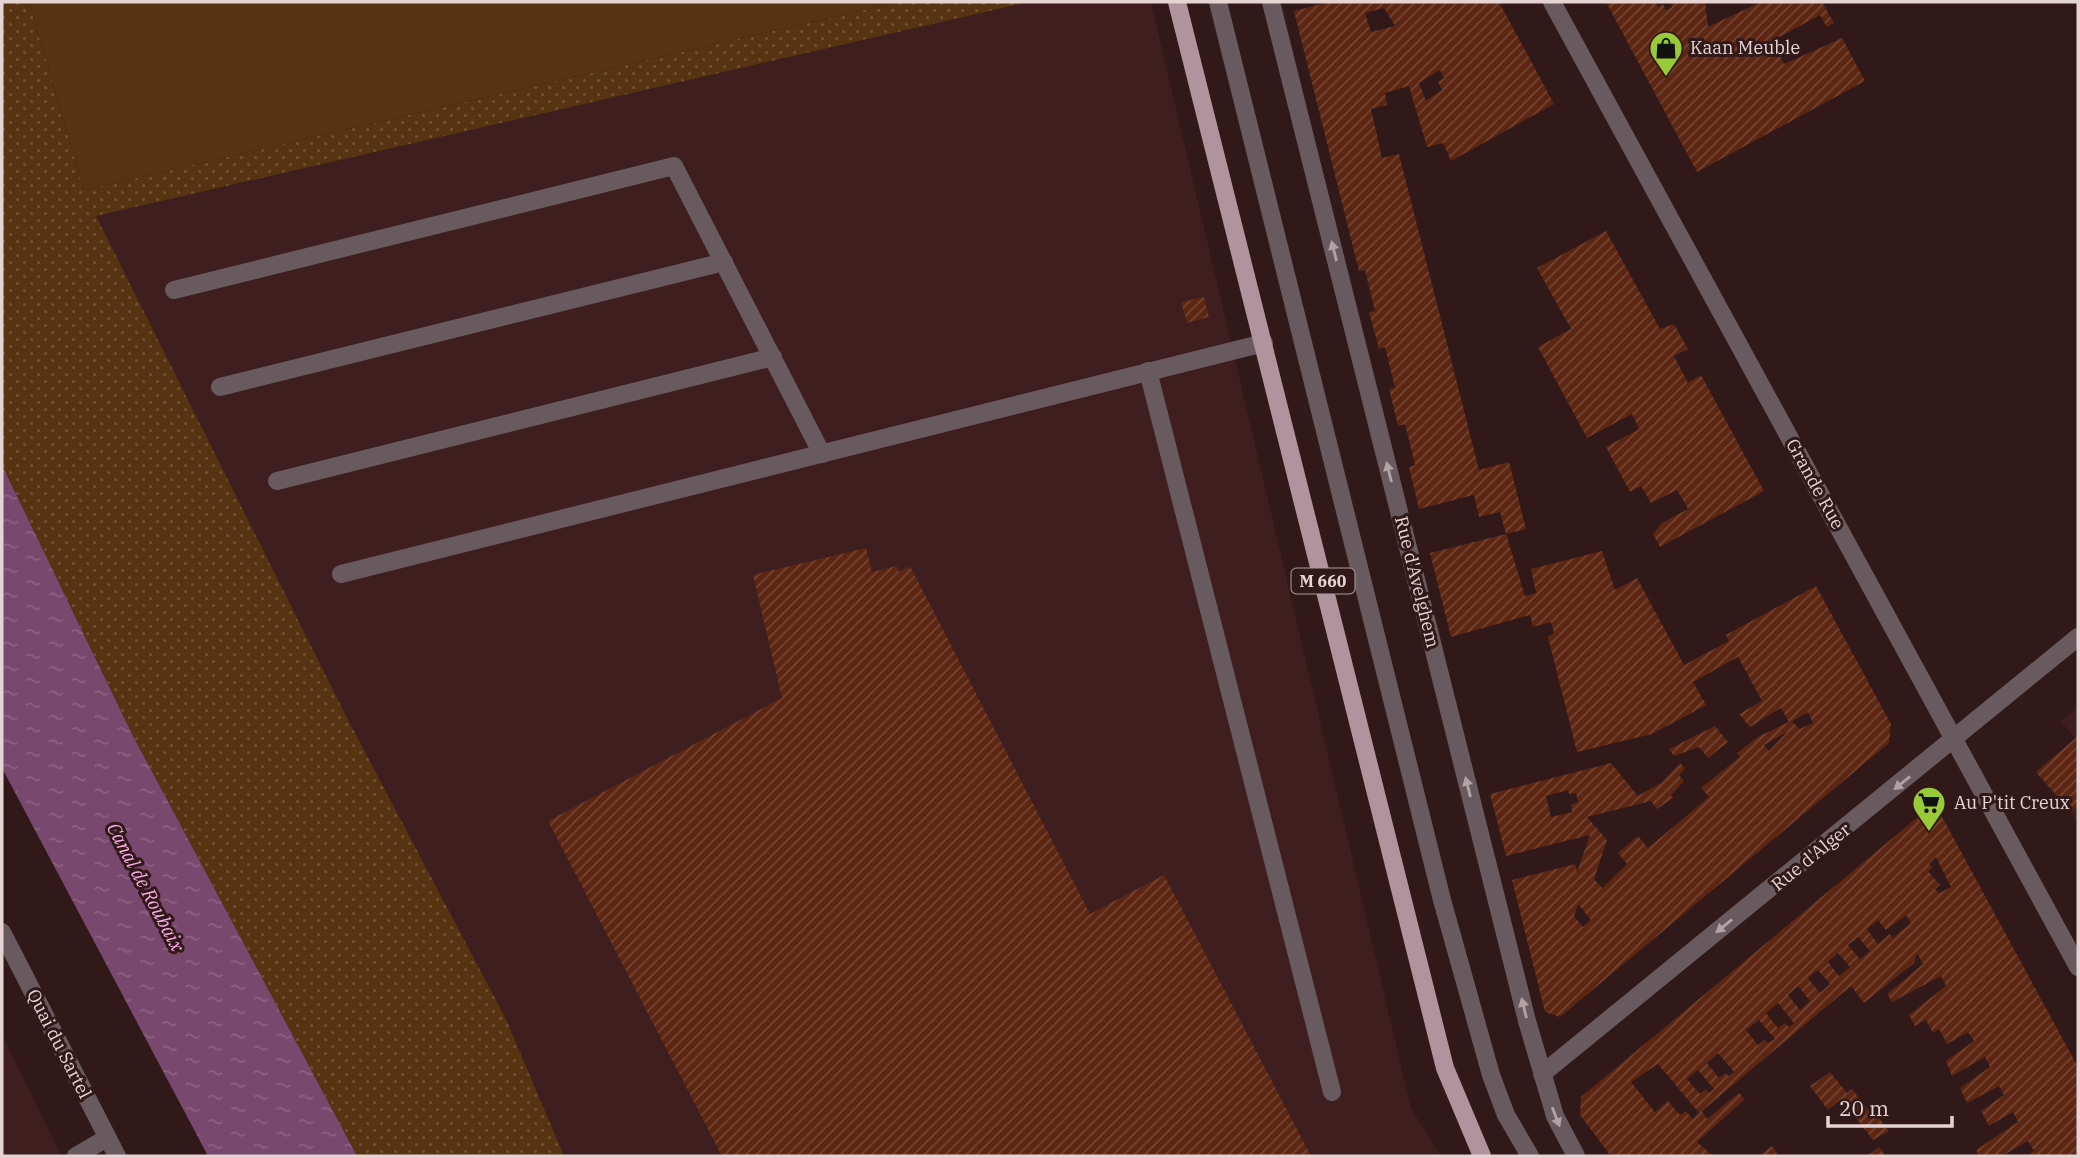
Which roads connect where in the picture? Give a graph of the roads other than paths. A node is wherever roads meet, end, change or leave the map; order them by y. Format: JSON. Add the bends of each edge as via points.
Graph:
{"nodes":[{"id":1,"x":1177,"y":2,"type":"edge"},
{"id":2,"x":1218,"y":2,"type":"edge"},
{"id":3,"x":1271,"y":2,"type":"edge"},
{"id":4,"x":1552,"y":2,"type":"edge"},
{"id":5,"x":724,"y":262,"type":"junction"},
{"id":6,"x":174,"y":290,"type":"dead end"},
{"id":7,"x":1264,"y":342,"type":"junction"},
{"id":8,"x":773,"y":357,"type":"junction"},
{"id":9,"x":1148,"y":371,"type":"junction"},
{"id":10,"x":220,"y":387,"type":"dead end"},
{"id":11,"x":821,"y":454,"type":"junction"},
{"id":12,"x":277,"y":481,"type":"dead end"},
{"id":13,"x":341,"y":574,"type":"dead end"},
{"id":14,"x":2078,"y":637,"type":"edge"},
{"id":15,"x":1955,"y":741,"type":"junction"},
{"id":16,"x":2,"y":932,"type":"edge"},
{"id":17,"x":2078,"y":967,"type":"edge"},
{"id":18,"x":1542,"y":1074,"type":"junction"},
{"id":19,"x":1332,"y":1092,"type":"dead end"},
{"id":20,"x":107,"y":1138,"type":"junction"},
{"id":21,"x":76,"y":1156,"type":"edge"},
{"id":22,"x":117,"y":1156,"type":"edge"},
{"id":23,"x":1482,"y":1156,"type":"edge"},
{"id":24,"x":1530,"y":1156,"type":"edge"},
{"id":25,"x":1576,"y":1156,"type":"edge"}],
"edges":[{"from":1,"to":7,"type":"main road","number":"M 660"},
{"from":2,"to":24,"type":"street","via":[[1449,926],[1491,1074],[1506,1115]]},
{"from":18,"to":3,"type":"street","name":"Rue d'Avelghem","one_way":true},
{"from":4,"to":15,"type":"street","name":"Grande Rue"},
{"from":5,"to":6,"type":"street","via":[[674,166]]},
{"from":5,"to":8,"type":"street"},
{"from":5,"to":10,"type":"street"},
{"from":7,"to":9,"type":"street"},
{"from":7,"to":23,"type":"main road","number":"M 660","via":[[1445,1069]]},
{"from":8,"to":11,"type":"street"},
{"from":8,"to":12,"type":"street"},
{"from":9,"to":11,"type":"street"},
{"from":9,"to":19,"type":"street"},
{"from":11,"to":13,"type":"street"},
{"from":14,"to":15,"type":"street","name":"Rue d'Alger"},
{"from":15,"to":17,"type":"street","name":"Grande Rue"},
{"from":15,"to":18,"type":"street","name":"Rue d'Alger","one_way":true},
{"from":16,"to":20,"type":"street","name":"Quai du Sartel"},
{"from":18,"to":25,"type":"street","name":"Rue d'Avelghem","one_way":true,"via":[[1559,1125]]},
{"from":20,"to":21,"type":"street"},
{"from":20,"to":22,"type":"street","name":"Quai du Sartel"}]}
